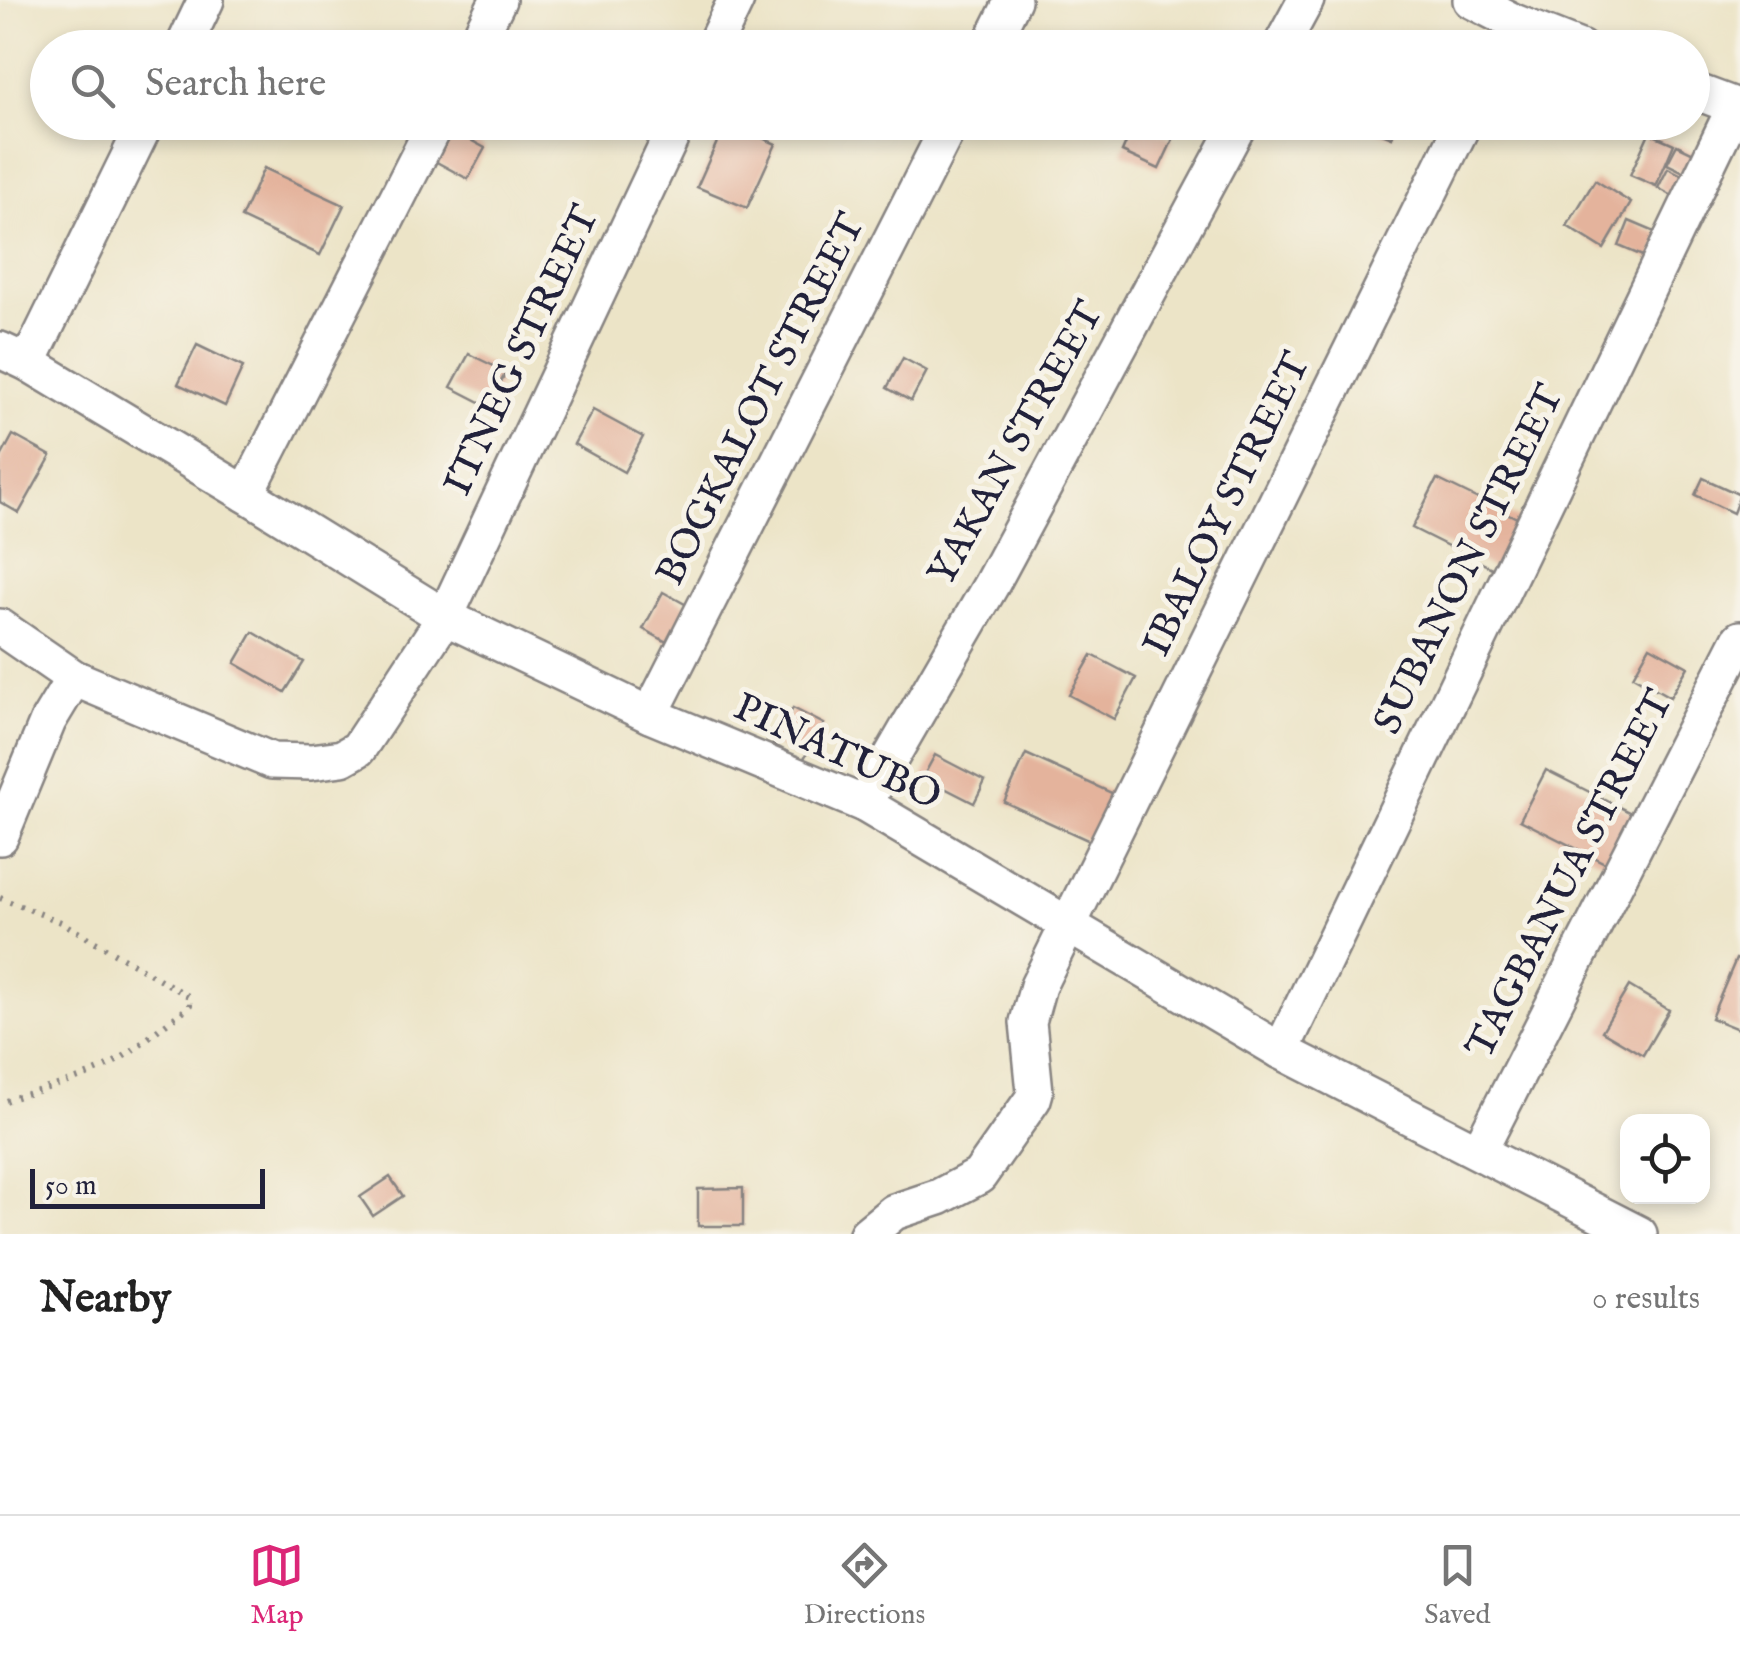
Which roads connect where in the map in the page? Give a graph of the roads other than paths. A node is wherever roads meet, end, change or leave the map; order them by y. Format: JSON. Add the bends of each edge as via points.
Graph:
{"nodes":[{"id":1,"x":206,"y":0,"type":"edge"},
{"id":2,"x":498,"y":0,"type":"edge"},
{"id":3,"x":736,"y":0,"type":"edge"},
{"id":4,"x":1013,"y":0,"type":"edge"},
{"id":5,"x":1306,"y":0,"type":"edge"},
{"id":6,"x":1472,"y":0,"type":"edge"},
{"id":7,"x":192,"y":30,"type":"edge"},
{"id":8,"x":483,"y":30,"type":"edge"},
{"id":9,"x":722,"y":30,"type":"edge"},
{"id":10,"x":998,"y":30,"type":"edge"},
{"id":11,"x":1290,"y":30,"type":"edge"},
{"id":12,"x":1502,"y":30,"type":"edge"},
{"id":13,"x":1710,"y":97,"type":"edge"},
{"id":14,"x":1738,"y":108,"type":"edge"},
{"id":15,"x":136,"y":140,"type":"edge"},
{"id":16,"x":427,"y":140,"type":"edge"},
{"id":17,"x":670,"y":140,"type":"edge"},
{"id":18,"x":942,"y":140,"type":"edge"},
{"id":19,"x":1230,"y":140,"type":"edge"},
{"id":20,"x":1455,"y":140,"type":"edge"},
{"id":21,"x":14,"y":357,"type":"edge"},
{"id":22,"x":246,"y":494,"type":"junction"},
{"id":23,"x":445,"y":616,"type":"junction"},
{"id":24,"x":0,"y":627,"type":"edge"},
{"id":25,"x":1740,"y":638,"type":"edge"},
{"id":26,"x":74,"y":678,"type":"junction"},
{"id":27,"x":650,"y":715,"type":"junction"},
{"id":28,"x":864,"y":804,"type":"junction"},
{"id":29,"x":0,"y":837,"type":"edge"},
{"id":30,"x":1068,"y":925,"type":"junction"},
{"id":31,"x":1281,"y":1051,"type":"junction"},
{"id":32,"x":1479,"y":1151,"type":"junction"},
{"id":33,"x":868,"y":1234,"type":"edge"},
{"id":34,"x":1639,"y":1234,"type":"edge"}],
"edges":[{"from":1,"to":7,"type":"street"},
{"from":2,"to":8,"type":"street"},
{"from":3,"to":9,"type":"street"},
{"from":4,"to":10,"type":"street"},
{"from":5,"to":11,"type":"street"},
{"from":6,"to":12,"type":"street"},
{"from":13,"to":14,"type":"street"},
{"from":14,"to":31,"type":"street","name":"SUBANON STREET"},
{"from":15,"to":21,"type":"street"},
{"from":16,"to":22,"type":"street"},
{"from":17,"to":23,"type":"street","name":"ITNEG STREET"},
{"from":18,"to":27,"type":"street","name":"BOGKALOT STREET"},
{"from":19,"to":28,"type":"street","name":"YAKAN STREET"},
{"from":20,"to":30,"type":"street","name":"IBALOY STREET"},
{"from":21,"to":22,"type":"street","name":"PINATUBO"},
{"from":22,"to":23,"type":"street","name":"PINATUBO"},
{"from":23,"to":26,"type":"street","name":"ITNEG STREET","via":[[358,748],[342,758],[272,761]]},
{"from":23,"to":27,"type":"street","name":"PINATUBO"},
{"from":24,"to":26,"type":"street"},
{"from":25,"to":32,"type":"street","name":"TAGBANUA STREET"},
{"from":26,"to":29,"type":"street","via":[[48,721]]},
{"from":27,"to":28,"type":"street","name":"PINATUBO"},
{"from":28,"to":30,"type":"street","name":"PINATUBO"},
{"from":30,"to":31,"type":"street","name":"PINATUBO"},
{"from":30,"to":33,"type":"street","name":"IBALOY STREET","via":[[1028,1022],[1033,1100],[979,1176],[894,1212]]},
{"from":31,"to":32,"type":"street","name":"PINATUBO"},
{"from":32,"to":34,"type":"street","name":"PINATUBO"}]}
